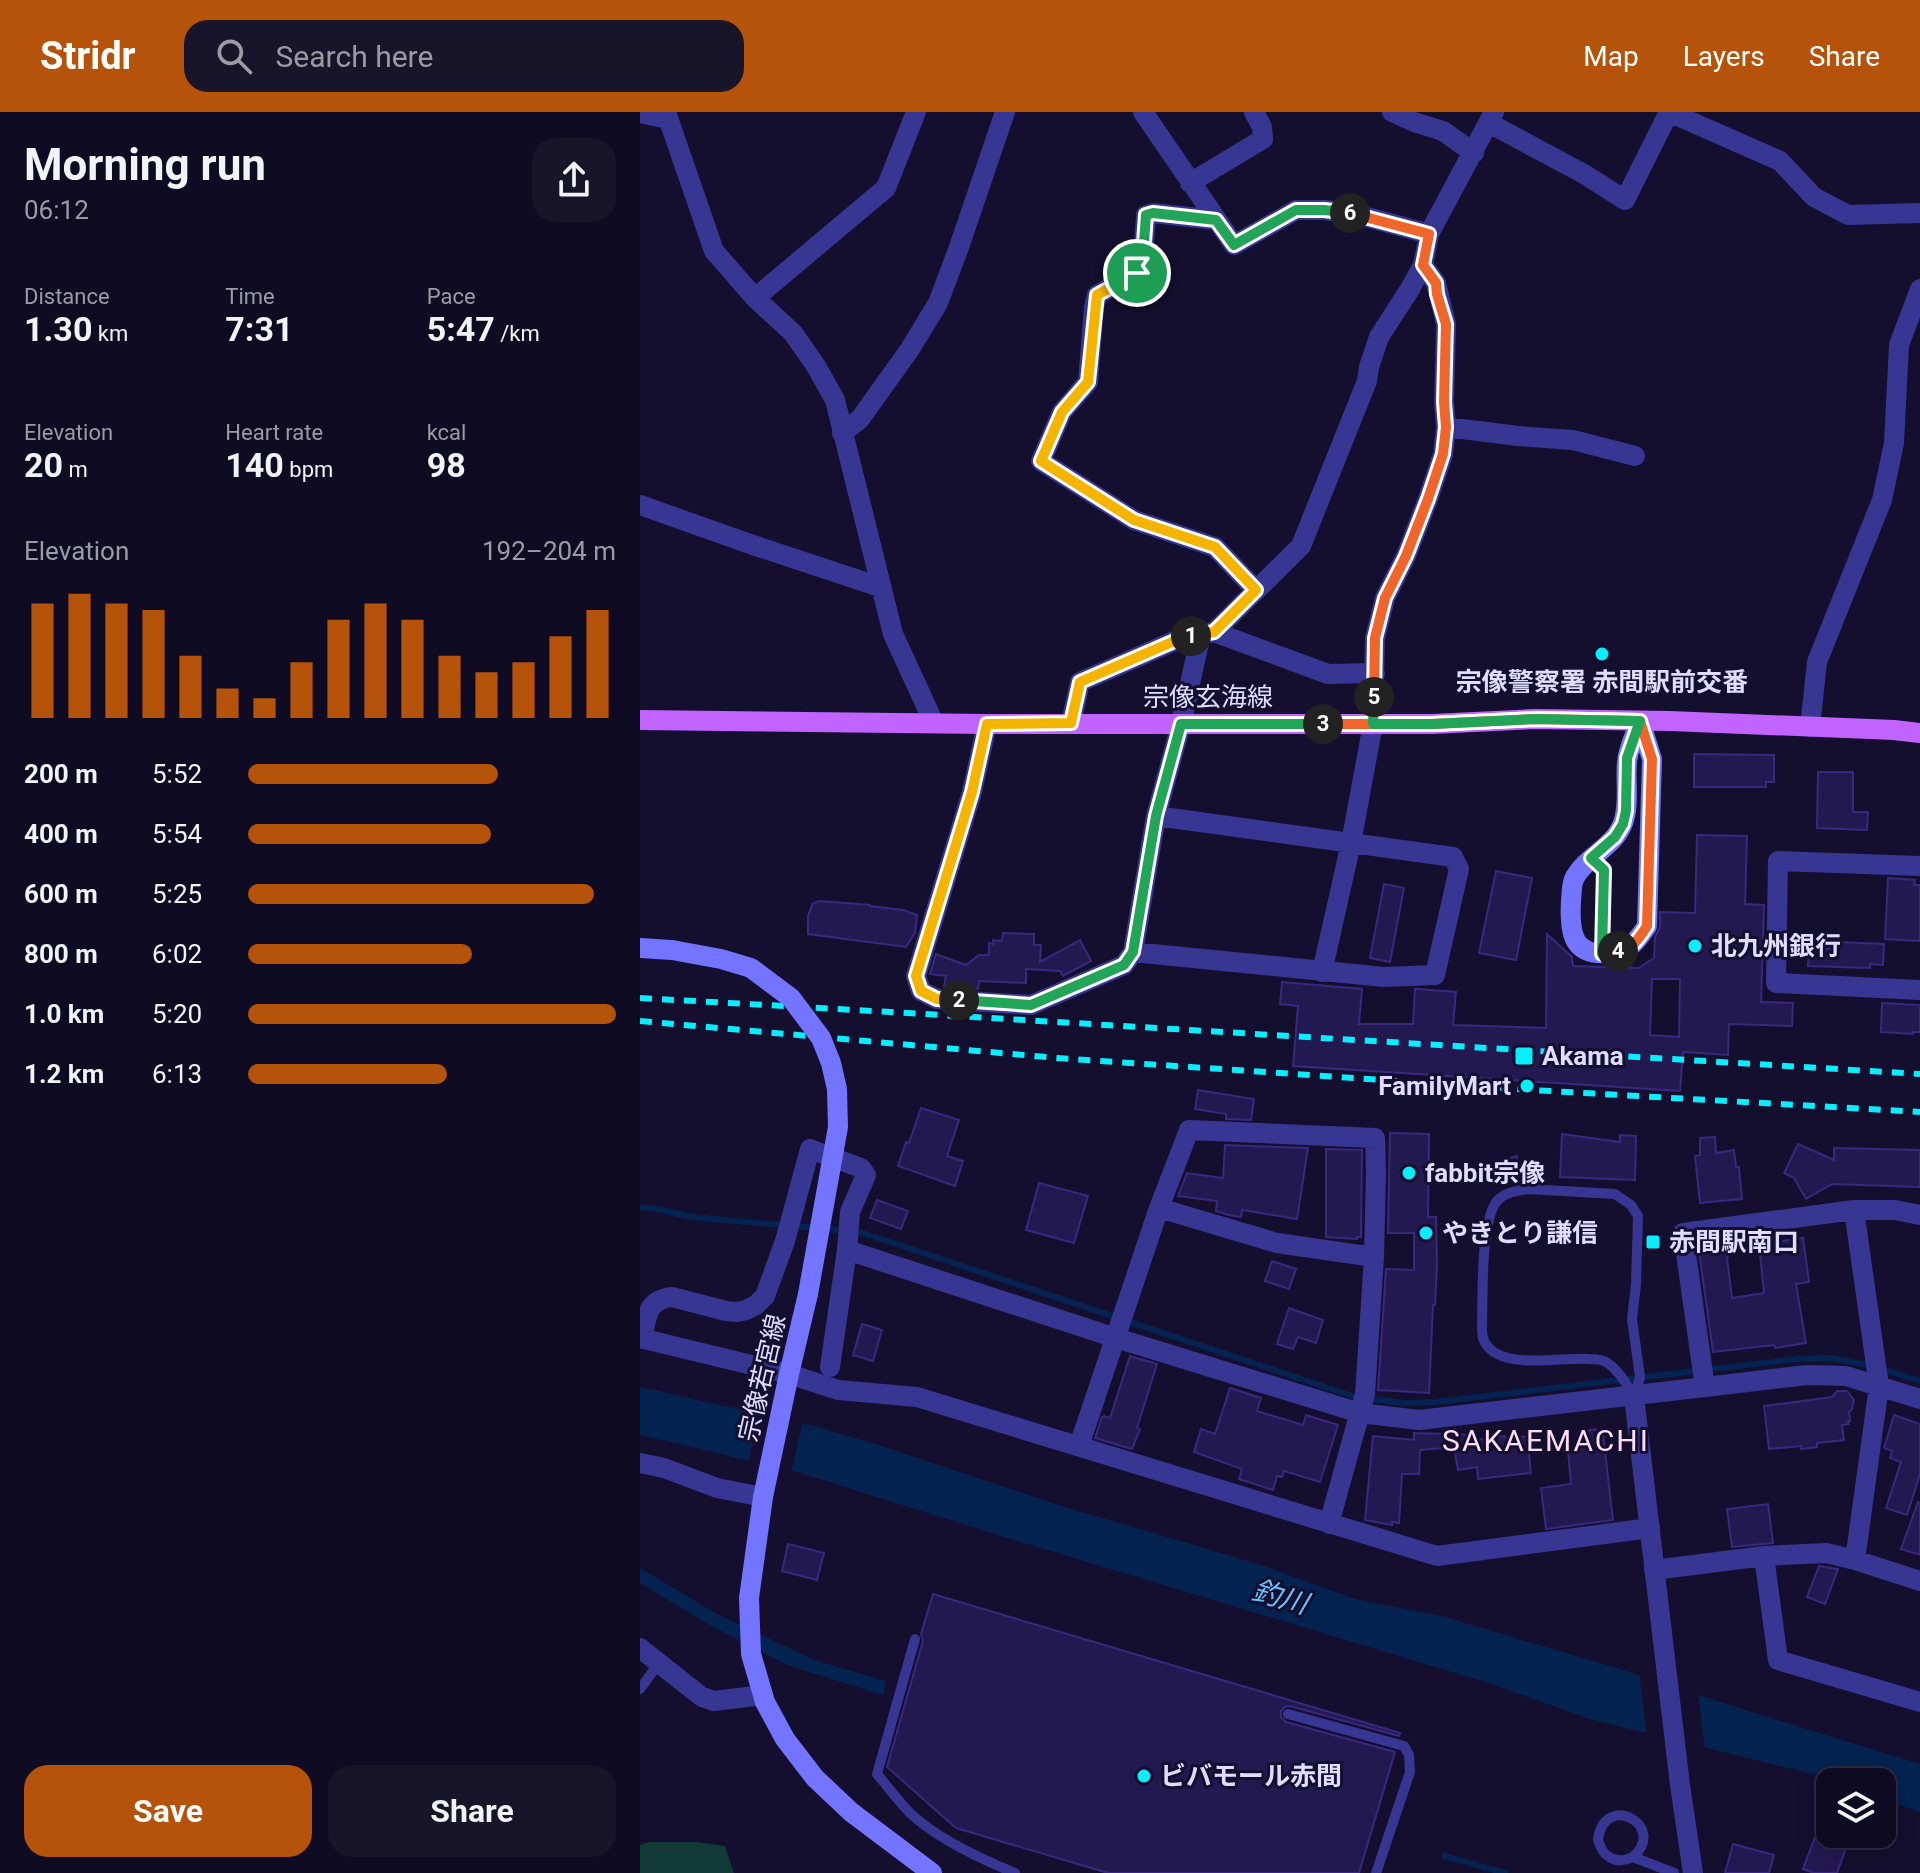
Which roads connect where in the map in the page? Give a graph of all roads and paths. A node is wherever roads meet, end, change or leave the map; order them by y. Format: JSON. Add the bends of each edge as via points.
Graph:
{"nodes":[{"id":1,"x":916,"y":112,"type":"edge"},
{"id":2,"x":1005,"y":112,"type":"edge"},
{"id":3,"x":1143,"y":112,"type":"edge"},
{"id":4,"x":1254,"y":112,"type":"edge"},
{"id":5,"x":1392,"y":112,"type":"edge"},
{"id":6,"x":640,"y":113,"type":"edge"},
{"id":7,"x":667,"y":116,"type":"edge"},
{"id":8,"x":1492,"y":118,"type":"edge"},
{"id":9,"x":1474,"y":153,"type":"junction"},
{"id":10,"x":1190,"y":183,"type":"junction"},
{"id":11,"x":1920,"y":213,"type":"edge"},
{"id":12,"x":1216,"y":220,"type":"junction"},
{"id":13,"x":1429,"y":234,"type":"junction"},
{"id":14,"x":1423,"y":265,"type":"junction"},
{"id":15,"x":1920,"y":289,"type":"edge"},
{"id":16,"x":755,"y":298,"type":"junction"},
{"id":17,"x":1446,"y":427,"type":"junction"},
{"id":18,"x":842,"y":433,"type":"junction"},
{"id":19,"x":1635,"y":456,"type":"dead end"},
{"id":20,"x":640,"y":505,"type":"edge"},
{"id":21,"x":880,"y":587,"type":"junction"},
{"id":22,"x":1256,"y":590,"type":"junction"},
{"id":23,"x":1207,"y":633,"type":"junction"},
{"id":24,"x":1375,"y":673,"type":"junction"},
{"id":25,"x":640,"y":720,"type":"edge"},
{"id":26,"x":1640,"y":721,"type":"junction"},
{"id":27,"x":934,"y":723,"type":"junction"},
{"id":28,"x":1071,"y":723,"type":"junction"},
{"id":29,"x":987,"y":724,"type":"junction"},
{"id":30,"x":1181,"y":724,"type":"junction"},
{"id":31,"x":1373,"y":724,"type":"junction"},
{"id":32,"x":1810,"y":727,"type":"junction"},
{"id":33,"x":1920,"y":733,"type":"edge"},
{"id":34,"x":1156,"y":816,"type":"junction"},
{"id":35,"x":1351,"y":843,"type":"junction"},
{"id":36,"x":1591,"y":858,"type":"junction"},
{"id":37,"x":1920,"y":866,"type":"edge"},
{"id":38,"x":640,"y":948,"type":"edge"},
{"id":39,"x":1133,"y":952,"type":"junction"},
{"id":40,"x":1602,"y":954,"type":"junction"},
{"id":41,"x":1322,"y":972,"type":"junction"},
{"id":42,"x":1920,"y":990,"type":"edge"},
{"id":43,"x":1159,"y":1208,"type":"junction"},
{"id":44,"x":1854,"y":1210,"type":"junction"},
{"id":45,"x":1920,"y":1215,"type":"edge"},
{"id":46,"x":847,"y":1250,"type":"junction"},
{"id":47,"x":1374,"y":1257,"type":"junction"},
{"id":48,"x":641,"y":1338,"type":"edge"},
{"id":49,"x":1116,"y":1338,"type":"junction"},
{"id":50,"x":830,"y":1367,"type":"dead end"},
{"id":51,"x":787,"y":1384,"type":"junction"},
{"id":52,"x":1879,"y":1386,"type":"junction"},
{"id":53,"x":1705,"y":1387,"type":"junction"},
{"id":54,"x":1634,"y":1396,"type":"junction"},
{"id":55,"x":1920,"y":1399,"type":"edge"},
{"id":56,"x":1360,"y":1413,"type":"junction"},
{"id":57,"x":1079,"y":1446,"type":"junction"},
{"id":58,"x":640,"y":1463,"type":"edge"},
{"id":59,"x":764,"y":1494,"type":"junction"},
{"id":60,"x":1329,"y":1524,"type":"junction"},
{"id":61,"x":1650,"y":1528,"type":"junction"},
{"id":62,"x":1764,"y":1556,"type":"junction"},
{"id":63,"x":1855,"y":1560,"type":"junction"},
{"id":64,"x":1654,"y":1570,"type":"junction"},
{"id":65,"x":1920,"y":1581,"type":"edge"},
{"id":66,"x":915,"y":1639,"type":"dead end"},
{"id":67,"x":640,"y":1648,"type":"edge"},
{"id":68,"x":659,"y":1663,"type":"junction"},
{"id":69,"x":640,"y":1689,"type":"edge"},
{"id":70,"x":763,"y":1695,"type":"junction"},
{"id":71,"x":1920,"y":1702,"type":"edge"},
{"id":72,"x":1288,"y":1714,"type":"dead end"},
{"id":73,"x":1633,"y":1857,"type":"junction"},
{"id":74,"x":932,"y":1873,"type":"edge"},
{"id":75,"x":1015,"y":1873,"type":"edge"},
{"id":76,"x":1376,"y":1873,"type":"edge"},
{"id":77,"x":1674,"y":1873,"type":"edge"},
{"id":78,"x":1693,"y":1873,"type":"edge"}],
"edges":[{"from":1,"to":16,"type":"street","via":[[886,188]]},
{"from":2,"to":18,"type":"street","via":[[938,303],[860,419]]},
{"from":3,"to":10,"type":"street"},
{"from":4,"to":10,"type":"street","via":[[1263,139]]},
{"from":5,"to":9,"type":"street","via":[[1443,131]]},
{"from":6,"to":7,"type":"street"},
{"from":7,"to":16,"type":"street","via":[[714,251]]},
{"from":8,"to":9,"type":"street"},
{"from":8,"to":11,"type":"street","via":[[1625,200],[1669,112],[1780,161],[1814,197],[1848,215]]},
{"from":9,"to":13,"type":"street"},
{"from":10,"to":12,"type":"street"},
{"from":12,"to":13,"type":"street","via":[[1234,245],[1296,210],[1356,214]]},
{"from":12,"to":22,"type":"street","via":[[1146,215],[1142,270],[1097,295],[1088,382],[1062,412],[1041,461],[1134,520],[1215,547]]},
{"from":13,"to":14,"type":"street"},
{"from":14,"to":17,"type":"street","via":[[1436,283],[1446,324]]},
{"from":14,"to":22,"type":"street","via":[[1379,337],[1367,381],[1301,546]]},
{"from":15,"to":32,"type":"street","via":[[1899,345],[1894,443],[1882,500],[1817,662]]},
{"from":16,"to":18,"type":"street","via":[[793,333],[816,366],[835,400]]},
{"from":17,"to":19,"type":"street","via":[[1573,440]]},
{"from":17,"to":24,"type":"street","via":[[1428,499],[1385,598],[1375,638]]},
{"from":18,"to":21,"type":"street"},
{"from":20,"to":21,"type":"street"},
{"from":21,"to":27,"type":"street","via":[[893,634]]},
{"from":22,"to":23,"type":"street"},
{"from":23,"to":24,"type":"street","via":[[1328,674]]},
{"from":23,"to":28,"type":"street","via":[[1179,639],[1080,682]]},
{"from":23,"to":30,"type":"street"},
{"from":24,"to":31,"type":"street"},
{"from":25,"to":27,"type":"main road","name":"宗像玄海線"},
{"from":26,"to":31,"type":"main road","name":"宗像玄海線"},
{"from":26,"to":32,"type":"main road","name":"宗像玄海線"},
{"from":26,"to":36,"type":"main road","via":[[1627,758],[1623,824]]},
{"from":26,"to":40,"type":"main road","via":[[1652,759],[1647,926],[1625,950]]},
{"from":27,"to":29,"type":"main road","name":"宗像玄海線"},
{"from":28,"to":29,"type":"main road","name":"宗像玄海線"},
{"from":28,"to":30,"type":"main road","name":"宗像玄海線"},
{"from":29,"to":39,"type":"street","via":[[972,792],[916,976],[921,991],[937,999],[1031,1005],[1124,965]]},
{"from":30,"to":31,"type":"main road","name":"宗像玄海線"},
{"from":30,"to":34,"type":"street"},
{"from":31,"to":35,"type":"street"},
{"from":32,"to":33,"type":"main road","name":"宗像玄海線"},
{"from":34,"to":35,"type":"street"},
{"from":34,"to":39,"type":"street"},
{"from":35,"to":41,"type":"street"},
{"from":35,"to":41,"type":"street","via":[[1453,857],[1459,869],[1435,975]]},
{"from":36,"to":40,"type":"lane","via":[[1604,870]]},
{"from":36,"to":40,"type":"main road","via":[[1573,880],[1570,919],[1579,946]]},
{"from":37,"to":42,"type":"street","via":[[1778,861],[1776,983]]},
{"from":38,"to":51,"type":"main road","name":"宗像若宮線","bridge":true,"via":[[751,968],[791,998],[821,1038],[831,1063],[838,1127]]},
{"from":39,"to":41,"type":"street"},
{"from":43,"to":47,"type":"street","via":[[1277,1243]]},
{"from":43,"to":47,"type":"street","via":[[1189,1130],[1375,1138]]},
{"from":43,"to":49,"type":"street"},
{"from":44,"to":45,"type":"street"},
{"from":44,"to":52,"type":"street"},
{"from":44,"to":53,"type":"street","via":[[1683,1233]]},
{"from":46,"to":48,"type":"street","via":[[850,1212],[866,1175],[861,1168],[810,1149],[765,1296],[737,1312],[663,1298],[648,1310]]},
{"from":46,"to":49,"type":"street"},
{"from":46,"to":50,"type":"street"},
{"from":47,"to":56,"type":"street"},
{"from":48,"to":51,"type":"street"},
{"from":49,"to":56,"type":"street"},
{"from":49,"to":57,"type":"street"},
{"from":51,"to":57,"type":"street","via":[[917,1397]]},
{"from":51,"to":59,"type":"main road","name":"宗像若宮線"},
{"from":52,"to":53,"type":"street","via":[[1846,1376],[1807,1375]]},
{"from":52,"to":55,"type":"street"},
{"from":52,"to":63,"type":"street"},
{"from":53,"to":54,"type":"street"},
{"from":54,"to":54,"type":"lane","via":[[1618,1371],[1603,1360],[1524,1360],[1492,1352],[1482,1325],[1486,1231],[1497,1200],[1527,1189],[1615,1194],[1631,1205],[1638,1216],[1632,1319],[1640,1377]]},
{"from":54,"to":56,"type":"street","via":[[1419,1420]]},
{"from":54,"to":61,"type":"street"},
{"from":56,"to":60,"type":"street"},
{"from":57,"to":60,"type":"street"},
{"from":58,"to":59,"type":"street","via":[[717,1488]]},
{"from":59,"to":70,"type":"main road","name":"宗像若宮線","via":[[749,1598],[751,1654]]},
{"from":60,"to":61,"type":"street","via":[[1437,1556]]},
{"from":61,"to":64,"type":"street"},
{"from":62,"to":63,"type":"street","via":[[1826,1553]]},
{"from":62,"to":64,"type":"street"},
{"from":62,"to":71,"type":"street","via":[[1778,1660]]},
{"from":63,"to":65,"type":"street"},
{"from":64,"to":78,"type":"street"},
{"from":66,"to":75,"type":"lane","via":[[877,1774],[911,1814],[948,1840]]},
{"from":67,"to":68,"type":"street"},
{"from":68,"to":69,"type":"lane"},
{"from":68,"to":70,"type":"street","via":[[714,1701]]},
{"from":70,"to":74,"type":"main road","name":"宗像若宮線","via":[[785,1739],[815,1778]]},
{"from":72,"to":76,"type":"lane","via":[[1404,1746],[1409,1755],[1410,1772]]},
{"from":73,"to":73,"type":"lane","via":[[1617,1861],[1604,1853],[1598,1839],[1608,1818],[1624,1815],[1642,1829],[1643,1845]]},
{"from":73,"to":77,"type":"lane"}]}
